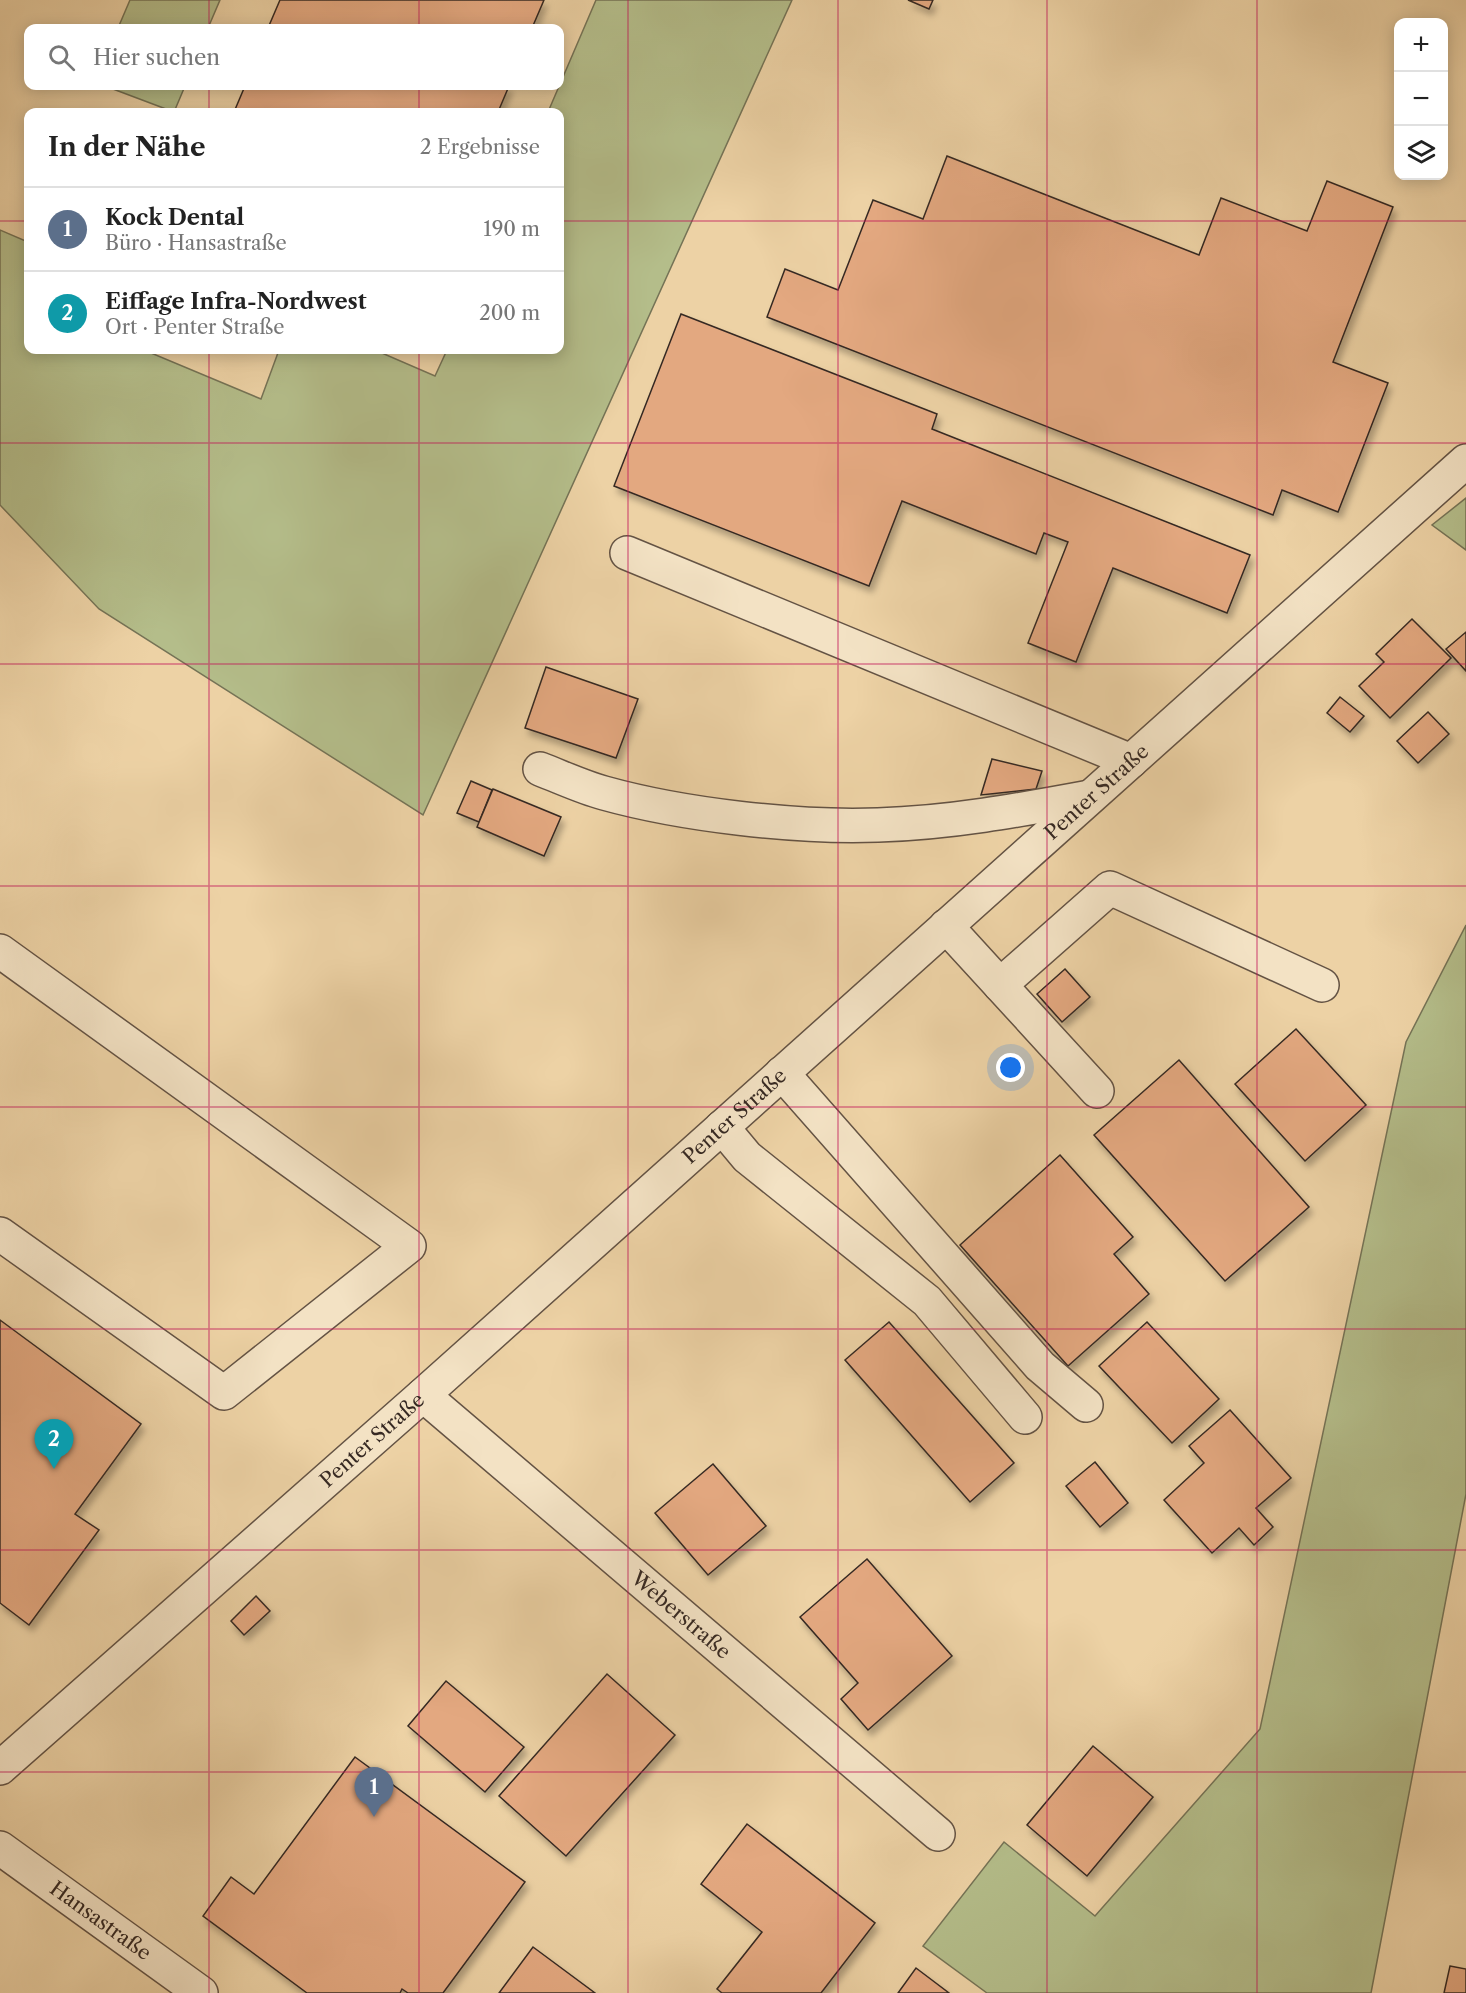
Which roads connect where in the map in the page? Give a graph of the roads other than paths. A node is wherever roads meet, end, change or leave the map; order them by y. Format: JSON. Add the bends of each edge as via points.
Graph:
{"nodes":[{"id":1,"x":1466,"y":461,"type":"edge"},
{"id":2,"x":627,"y":553,"type":"dead end"},
{"id":3,"x":1131,"y":760,"type":"junction"},
{"id":4,"x":540,"y":769,"type":"dead end"},
{"id":5,"x":1090,"y":797,"type":"junction"},
{"id":6,"x":946,"y":926,"type":"junction"},
{"id":7,"x":0,"y":951,"type":"edge"},
{"id":8,"x":1000,"y":985,"type":"junction"},
{"id":9,"x":1322,"y":985,"type":"dead end"},
{"id":10,"x":782,"y":1073,"type":"junction"},
{"id":11,"x":1097,"y":1091,"type":"dead end"},
{"id":12,"x":722,"y":1126,"type":"junction"},
{"id":13,"x":0,"y":1234,"type":"edge"},
{"id":14,"x":423,"y":1395,"type":"junction"},
{"id":15,"x":1086,"y":1405,"type":"dead end"},
{"id":16,"x":1025,"y":1417,"type":"dead end"},
{"id":17,"x":0,"y":1768,"type":"edge"},
{"id":18,"x":938,"y":1834,"type":"dead end"},
{"id":19,"x":0,"y":1848,"type":"edge"},
{"id":20,"x":201,"y":1993,"type":"edge"}],
"edges":[{"from":1,"to":3,"type":"street","name":"Penter Straße"},
{"from":2,"to":3,"type":"street"},
{"from":3,"to":5,"type":"street","name":"Penter Straße"},
{"from":4,"to":5,"type":"street","via":[[604,793],[659,804],[815,824],[879,825],[1008,812]]},
{"from":5,"to":6,"type":"street","name":"Penter Straße"},
{"from":6,"to":8,"type":"street"},
{"from":6,"to":10,"type":"street","name":"Penter Straße"},
{"from":7,"to":13,"type":"street","via":[[409,1246],[224,1393]]},
{"from":8,"to":9,"type":"street","via":[[1110,888]]},
{"from":8,"to":11,"type":"street"},
{"from":10,"to":12,"type":"street","name":"Penter Straße"},
{"from":10,"to":15,"type":"street","via":[[1040,1366]]},
{"from":12,"to":14,"type":"street","name":"Penter Straße"},
{"from":12,"to":16,"type":"street","via":[[747,1156],[927,1301]]},
{"from":14,"to":17,"type":"street","name":"Penter Straße"},
{"from":14,"to":18,"type":"street","name":"Weberstraße"},
{"from":19,"to":20,"type":"street","name":"Hansastraße"}]}
